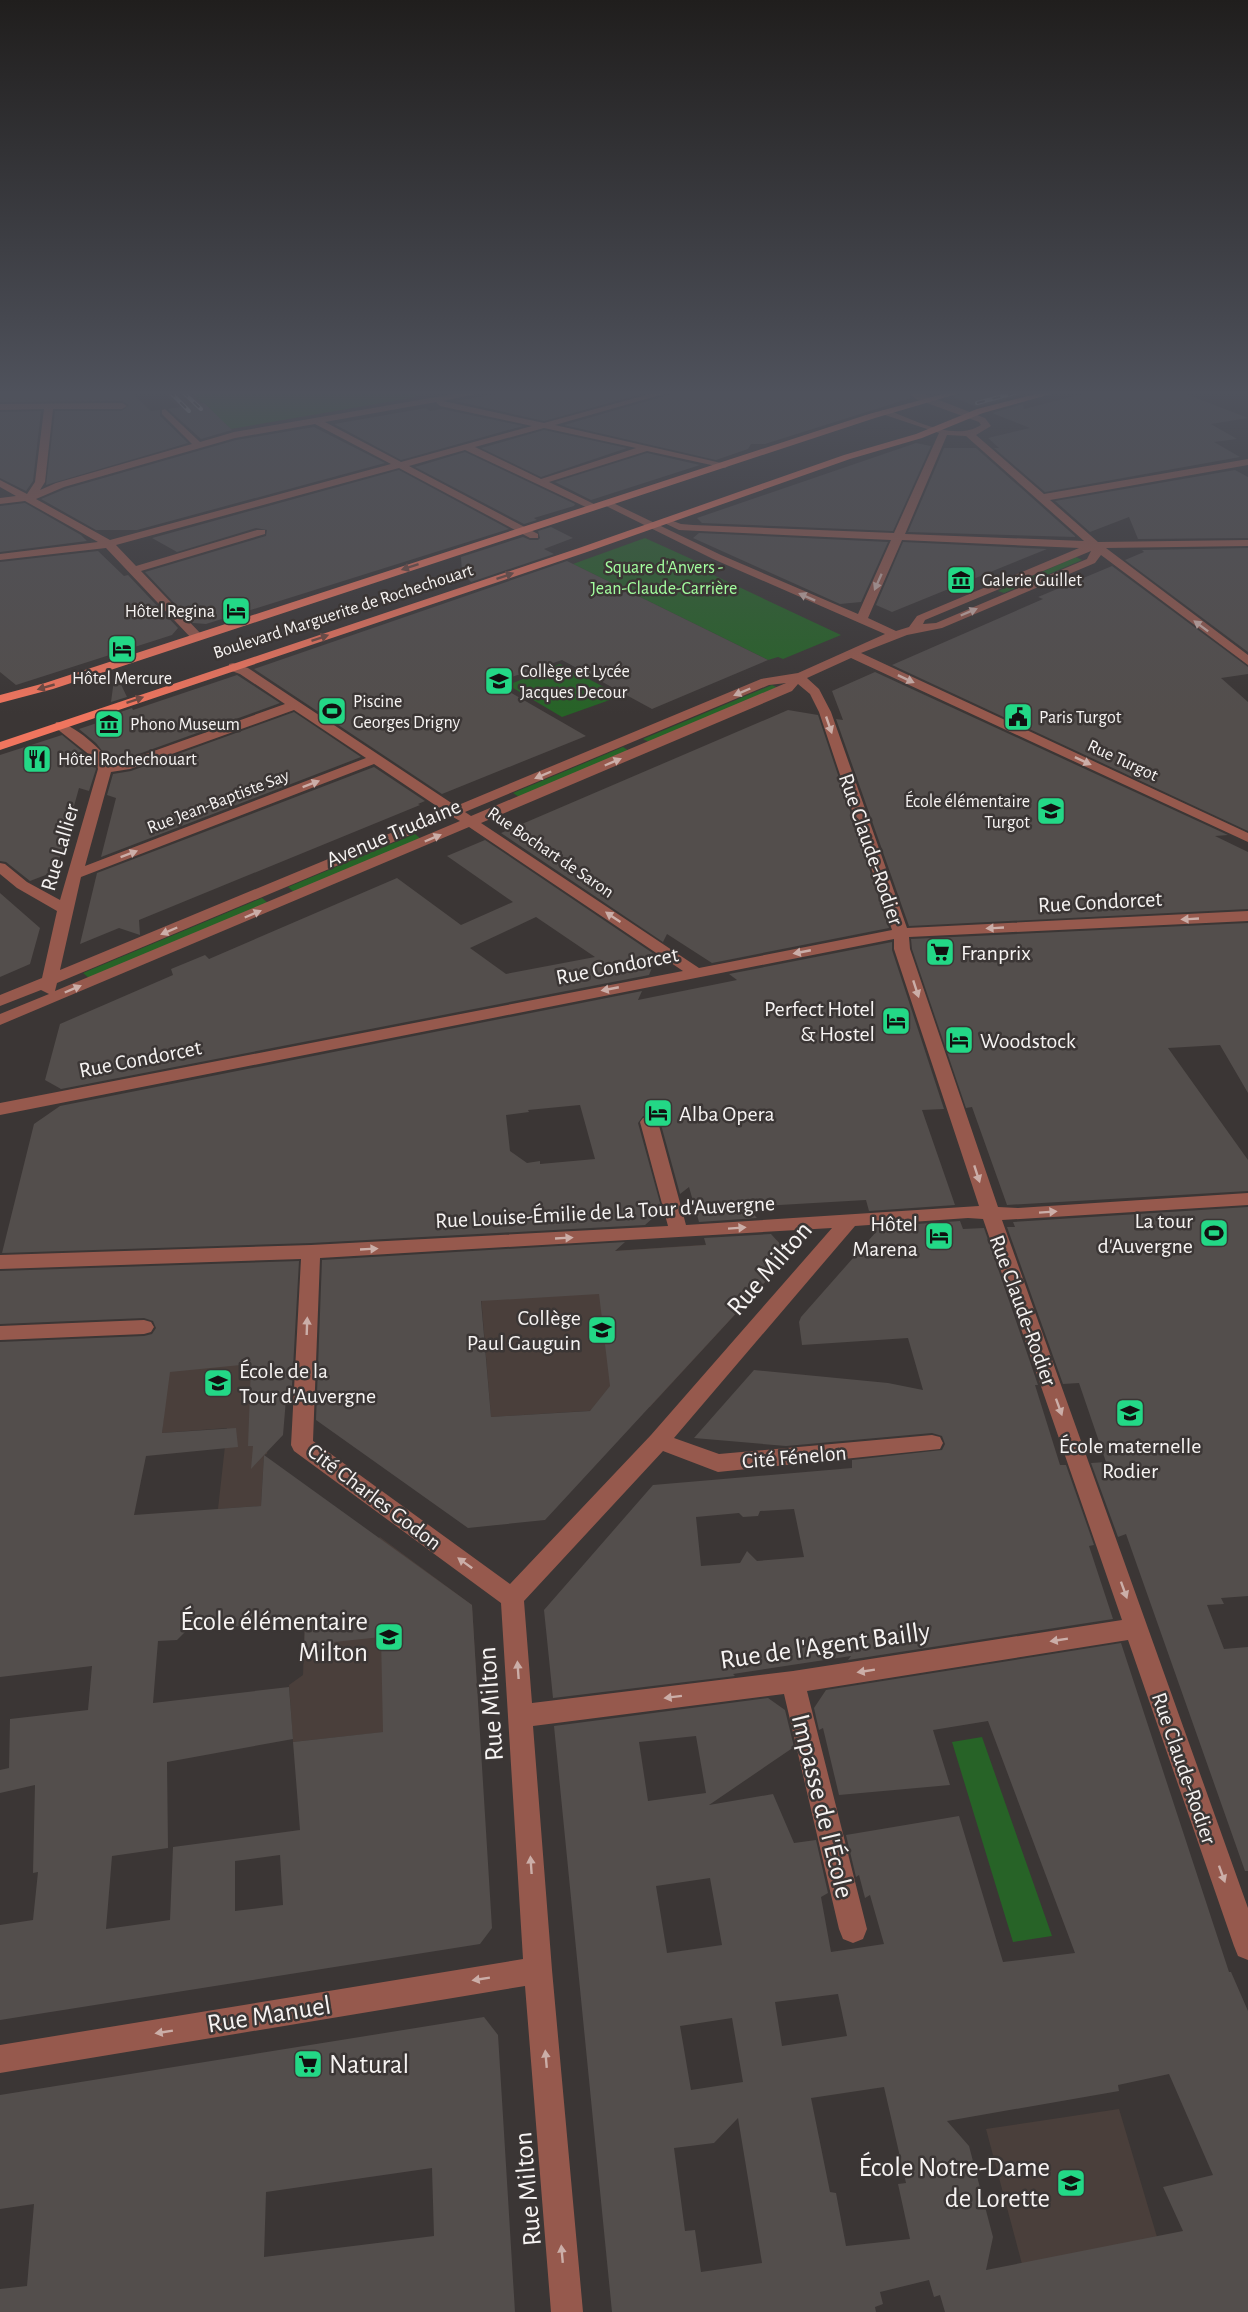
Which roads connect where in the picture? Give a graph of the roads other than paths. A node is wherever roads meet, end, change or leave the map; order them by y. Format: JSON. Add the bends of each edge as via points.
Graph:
{"nodes":[{"id":1,"x":20,"y":499,"type":"edge"},
{"id":2,"x":31,"y":499,"type":"edge"},
{"id":3,"x":276,"y":499,"type":"edge"},
{"id":4,"x":466,"y":499,"type":"edge"},
{"id":5,"x":575,"y":499,"type":"edge"},
{"id":6,"x":618,"y":499,"type":"edge"},
{"id":7,"x":728,"y":499,"type":"edge"},
{"id":8,"x":913,"y":499,"type":"edge"},
{"id":9,"x":1042,"y":499,"type":"edge"},
{"id":10,"x":0,"y":501,"type":"edge"},
{"id":11,"x":605,"y":503,"type":"junction"},
{"id":12,"x":592,"y":507,"type":"junction"},
{"id":13,"x":665,"y":521,"type":"junction"},
{"id":14,"x":652,"y":526,"type":"junction"},
{"id":15,"x":689,"y":528,"type":"junction"},
{"id":16,"x":522,"y":529,"type":"junction"},
{"id":17,"x":261,"y":532,"type":"dead end"},
{"id":18,"x":534,"y":536,"type":"dead end"},
{"id":19,"x":898,"y":536,"type":"junction"},
{"id":20,"x":673,"y":537,"type":"junction"},
{"id":21,"x":1248,"y":543,"type":"edge"},
{"id":22,"x":109,"y":544,"type":"junction"},
{"id":23,"x":1095,"y":545,"type":"junction"},
{"id":24,"x":0,"y":557,"type":"edge"},
{"id":25,"x":133,"y":570,"type":"junction"},
{"id":26,"x":861,"y":621,"type":"junction"},
{"id":27,"x":896,"y":635,"type":"junction"},
{"id":28,"x":197,"y":637,"type":"junction"},
{"id":29,"x":853,"y":654,"type":"junction"},
{"id":30,"x":1248,"y":661,"type":"edge"},
{"id":31,"x":232,"y":667,"type":"junction"},
{"id":32,"x":798,"y":677,"type":"junction"},
{"id":33,"x":0,"y":699,"type":"edge"},
{"id":34,"x":295,"y":705,"type":"junction"},
{"id":35,"x":61,"y":725,"type":"junction"},
{"id":36,"x":0,"y":746,"type":"edge"},
{"id":37,"x":375,"y":759,"type":"junction"},
{"id":38,"x":105,"y":769,"type":"junction"},
{"id":39,"x":455,"y":812,"type":"junction"},
{"id":40,"x":471,"y":822,"type":"junction"},
{"id":41,"x":1248,"y":838,"type":"edge"},
{"id":42,"x":0,"y":867,"type":"edge"},
{"id":43,"x":74,"y":875,"type":"junction"},
{"id":44,"x":65,"y":909,"type":"junction"},
{"id":45,"x":1248,"y":916,"type":"edge"},
{"id":46,"x":901,"y":933,"type":"junction"},
{"id":47,"x":697,"y":973,"type":"junction"},
{"id":48,"x":50,"y":980,"type":"junction"},
{"id":49,"x":0,"y":1001,"type":"edge"},
{"id":50,"x":45,"y":1001,"type":"junction"},
{"id":51,"x":0,"y":1020,"type":"edge"},
{"id":52,"x":0,"y":1109,"type":"edge"},
{"id":53,"x":649,"y":1122,"type":"dead end"},
{"id":54,"x":1248,"y":1199,"type":"edge"},
{"id":55,"x":990,"y":1213,"type":"junction"},
{"id":56,"x":850,"y":1220,"type":"junction"},
{"id":57,"x":679,"y":1232,"type":"junction"},
{"id":58,"x":311,"y":1252,"type":"junction"},
{"id":59,"x":0,"y":1262,"type":"edge"},
{"id":60,"x":144,"y":1327,"type":"dead end"},
{"id":61,"x":0,"y":1333,"type":"edge"},
{"id":62,"x":659,"y":1441,"type":"junction"},
{"id":63,"x":932,"y":1443,"type":"dead end"},
{"id":64,"x":512,"y":1598,"type":"junction"},
{"id":65,"x":1137,"y":1628,"type":"junction"},
{"id":66,"x":793,"y":1682,"type":"junction"},
{"id":67,"x":521,"y":1716,"type":"junction"},
{"id":68,"x":853,"y":1929,"type":"dead end"},
{"id":69,"x":1248,"y":1946,"type":"edge"},
{"id":70,"x":538,"y":1970,"type":"junction"},
{"id":71,"x":0,"y":2059,"type":"edge"},
{"id":72,"x":567,"y":2312,"type":"edge"}],
"edges":[{"from":1,"to":10,"type":"street"},
{"from":2,"to":22,"type":"street"},
{"from":3,"to":22,"type":"street"},
{"from":4,"to":16,"type":"street"},
{"from":5,"to":12,"type":"street"},
{"from":6,"to":11,"type":"main road","name":"Boulevard Marguerite de Rochechouart"},
{"from":7,"to":13,"type":"main road","name":"Boulevard Marguerite de Rochechouart"},
{"from":8,"to":19,"type":"street"},
{"from":9,"to":23,"type":"street"},
{"from":11,"to":12,"type":"main road","name":"Boulevard Marguerite de Rochechouart"},
{"from":11,"to":14,"type":"street"},
{"from":12,"to":16,"type":"main road","name":"Boulevard Marguerite de Rochechouart"},
{"from":13,"to":14,"type":"main road","name":"Boulevard Marguerite de Rochechouart"},
{"from":13,"to":15,"type":"street"},
{"from":14,"to":20,"type":"street"},
{"from":31,"to":14,"type":"main road","name":"Boulevard Marguerite de Rochechouart","one_way":true},
{"from":15,"to":19,"type":"street"},
{"from":15,"to":20,"type":"street"},
{"from":16,"to":18,"type":"street"},
{"from":16,"to":28,"type":"main road","name":"Boulevard Marguerite de Rochechouart","one_way":true},
{"from":17,"to":25,"type":"street"},
{"from":19,"to":23,"type":"street"},
{"from":19,"to":26,"type":"street","one_way":true},
{"from":26,"to":20,"type":"street","one_way":true},
{"from":21,"to":23,"type":"street"},
{"from":22,"to":24,"type":"street"},
{"from":22,"to":25,"type":"street"},
{"from":23,"to":27,"type":"street","name":"Avenue Trudaine","via":[[1097,554],[1091,561],[938,626],[914,628]]},
{"from":30,"to":23,"type":"street","one_way":true},
{"from":25,"to":28,"type":"street"},
{"from":26,"to":27,"type":"street"},
{"from":27,"to":29,"type":"street","name":"Avenue Trudaine"},
{"from":28,"to":33,"type":"main road","name":"Boulevard Marguerite de Rochechouart","one_way":true},
{"from":29,"to":32,"type":"street","name":"Avenue Trudaine"},
{"from":29,"to":41,"type":"street","name":"Rue Turgot","one_way":true},
{"from":31,"to":34,"type":"street","name":"Rue Bochart de Saron"},
{"from":35,"to":31,"type":"main road","name":"Boulevard Marguerite de Rochechouart","one_way":true},
{"from":32,"to":39,"type":"street","name":"Avenue Trudaine","one_way":true,"via":[[765,682]]},
{"from":40,"to":32,"type":"street","name":"Avenue Trudaine","one_way":true,"via":[[789,688]]},
{"from":32,"to":46,"type":"street","name":"Rue Claude-Rodier","one_way":true,"via":[[815,692],[825,712]]},
{"from":34,"to":37,"type":"street","name":"Rue Bochart de Saron"},
{"from":34,"to":38,"type":"street","via":[[125,766]]},
{"from":35,"to":36,"type":"main road","name":"Boulevard Marguerite de Rochechouart"},
{"from":35,"to":38,"type":"street","via":[[102,758]]},
{"from":37,"to":39,"type":"street","name":"Rue Bochart de Saron"},
{"from":43,"to":37,"type":"street","name":"Rue Jean-Baptiste Say","one_way":true},
{"from":38,"to":43,"type":"street","name":"Rue Lallier"},
{"from":39,"to":40,"type":"street","name":"Rue Bochart de Saron"},
{"from":39,"to":48,"type":"street","name":"Avenue Trudaine","one_way":true},
{"from":47,"to":40,"type":"street","name":"Rue Bochart de Saron","one_way":true},
{"from":50,"to":40,"type":"street","name":"Avenue Trudaine","one_way":true},
{"from":42,"to":44,"type":"street","via":[[22,885]]},
{"from":43,"to":44,"type":"street","name":"Rue Lallier"},
{"from":44,"to":48,"type":"street","name":"Rue Lallier"},
{"from":45,"to":46,"type":"street","name":"Rue Condorcet","one_way":true},
{"from":46,"to":47,"type":"street","name":"Rue Condorcet","one_way":true},
{"from":46,"to":55,"type":"street","name":"Rue Claude-Rodier","one_way":true,"via":[[902,949]]},
{"from":47,"to":52,"type":"street","name":"Rue Condorcet","one_way":true},
{"from":48,"to":49,"type":"street","name":"Avenue Trudaine"},
{"from":48,"to":50,"type":"street","name":"Rue Lallier"},
{"from":50,"to":51,"type":"street","name":"Avenue Trudaine"},
{"from":53,"to":57,"type":"street"},
{"from":55,"to":54,"type":"street","name":"Rue Louise-Émilie de La Tour d'Auvergne","one_way":true},
{"from":55,"to":56,"type":"street","name":"Rue Louise-Émilie de La Tour d'Auvergne"},
{"from":55,"to":65,"type":"street","name":"Rue Claude-Rodier","one_way":true},
{"from":57,"to":56,"type":"street","name":"Rue Louise-Émilie de La Tour d'Auvergne","one_way":true},
{"from":56,"to":62,"type":"street","name":"Rue Milton"},
{"from":58,"to":57,"type":"street","name":"Rue Louise-Émilie de La Tour d'Auvergne","one_way":true},
{"from":58,"to":59,"type":"street","name":"Rue Louise-Émilie de La Tour d'Auvergne"},
{"from":64,"to":58,"type":"street","name":"Cité Charles Godon","one_way":true,"via":[[302,1445]]},
{"from":60,"to":61,"type":"street"},
{"from":62,"to":63,"type":"street","name":"Cité Fénelon","via":[[718,1463]]},
{"from":62,"to":64,"type":"street","name":"Rue Milton"},
{"from":67,"to":64,"type":"street","name":"Rue Milton","one_way":true},
{"from":65,"to":66,"type":"street","name":"Rue de l'Agent Bailly","one_way":true},
{"from":65,"to":69,"type":"street","name":"Rue Claude-Rodier","one_way":true},
{"from":66,"to":67,"type":"street","name":"Rue de l'Agent Bailly","one_way":true},
{"from":66,"to":68,"type":"street","name":"Impasse de l'École"},
{"from":70,"to":67,"type":"street","name":"Rue Milton","one_way":true},
{"from":70,"to":71,"type":"street","name":"Rue Manuel","one_way":true},
{"from":72,"to":70,"type":"street","name":"Rue Milton","one_way":true}]}
